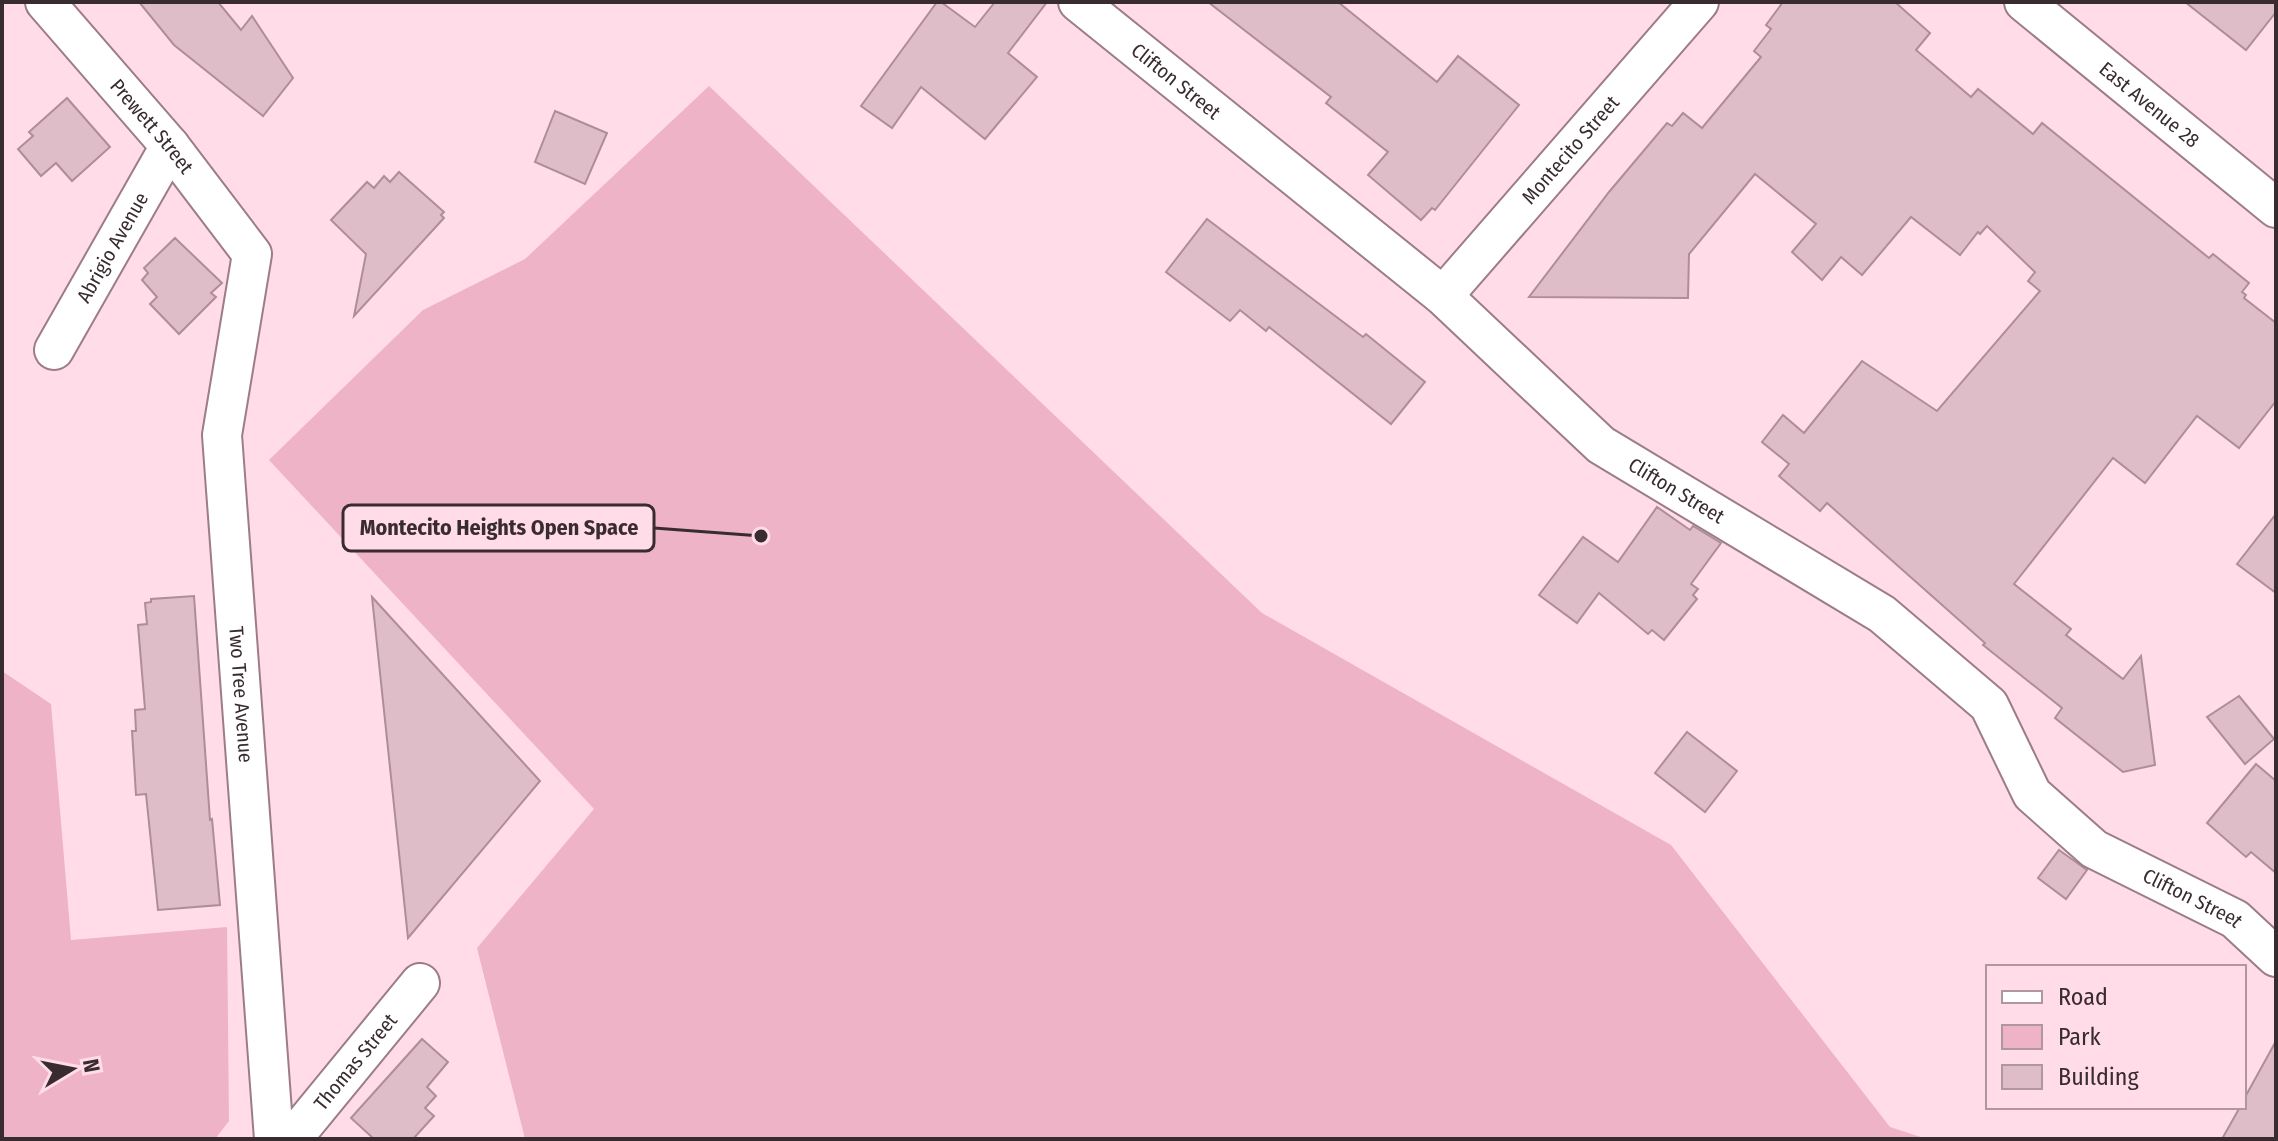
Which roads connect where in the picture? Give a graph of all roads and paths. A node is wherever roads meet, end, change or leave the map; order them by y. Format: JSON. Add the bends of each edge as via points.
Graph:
{"nodes":[{"id":1,"x":45,"y":2,"type":"edge"},
{"id":2,"x":1078,"y":2,"type":"edge"},
{"id":3,"x":1699,"y":2,"type":"edge"},
{"id":4,"x":2024,"y":2,"type":"edge"},
{"id":5,"x":170,"y":146,"type":"junction"},
{"id":6,"x":2276,"y":208,"type":"edge"},
{"id":7,"x":252,"y":254,"type":"joint"},
{"id":8,"x":1443,"y":296,"type":"junction"},
{"id":9,"x":54,"y":350,"type":"dead end"},
{"id":10,"x":2276,"y":957,"type":"edge"},
{"id":11,"x":420,"y":983,"type":"dead end"},
{"id":12,"x":274,"y":1139,"type":"edge"},
{"id":13,"x":292,"y":1139,"type":"edge"}],
"edges":[{"from":1,"to":5,"type":"street","name":"Prewett Street"},
{"from":2,"to":8,"type":"street","name":"Clifton Street"},
{"from":3,"to":8,"type":"street","name":"Montecito Street"},
{"from":4,"to":6,"type":"street","name":"East Avenue 28"},
{"from":5,"to":7,"type":"street","name":"Prewett Street"},
{"from":5,"to":9,"type":"street","name":"Abrigio Avenue"},
{"from":7,"to":12,"type":"street","name":"Two Tree Avenue","via":[[222,435]]},
{"from":8,"to":10,"type":"street","name":"Clifton Street","via":[[1601,445],[1882,614],[1989,705],[2032,794],[2094,849],[2235,919]]},
{"from":11,"to":13,"type":"street","name":"Thomas Street"}]}
